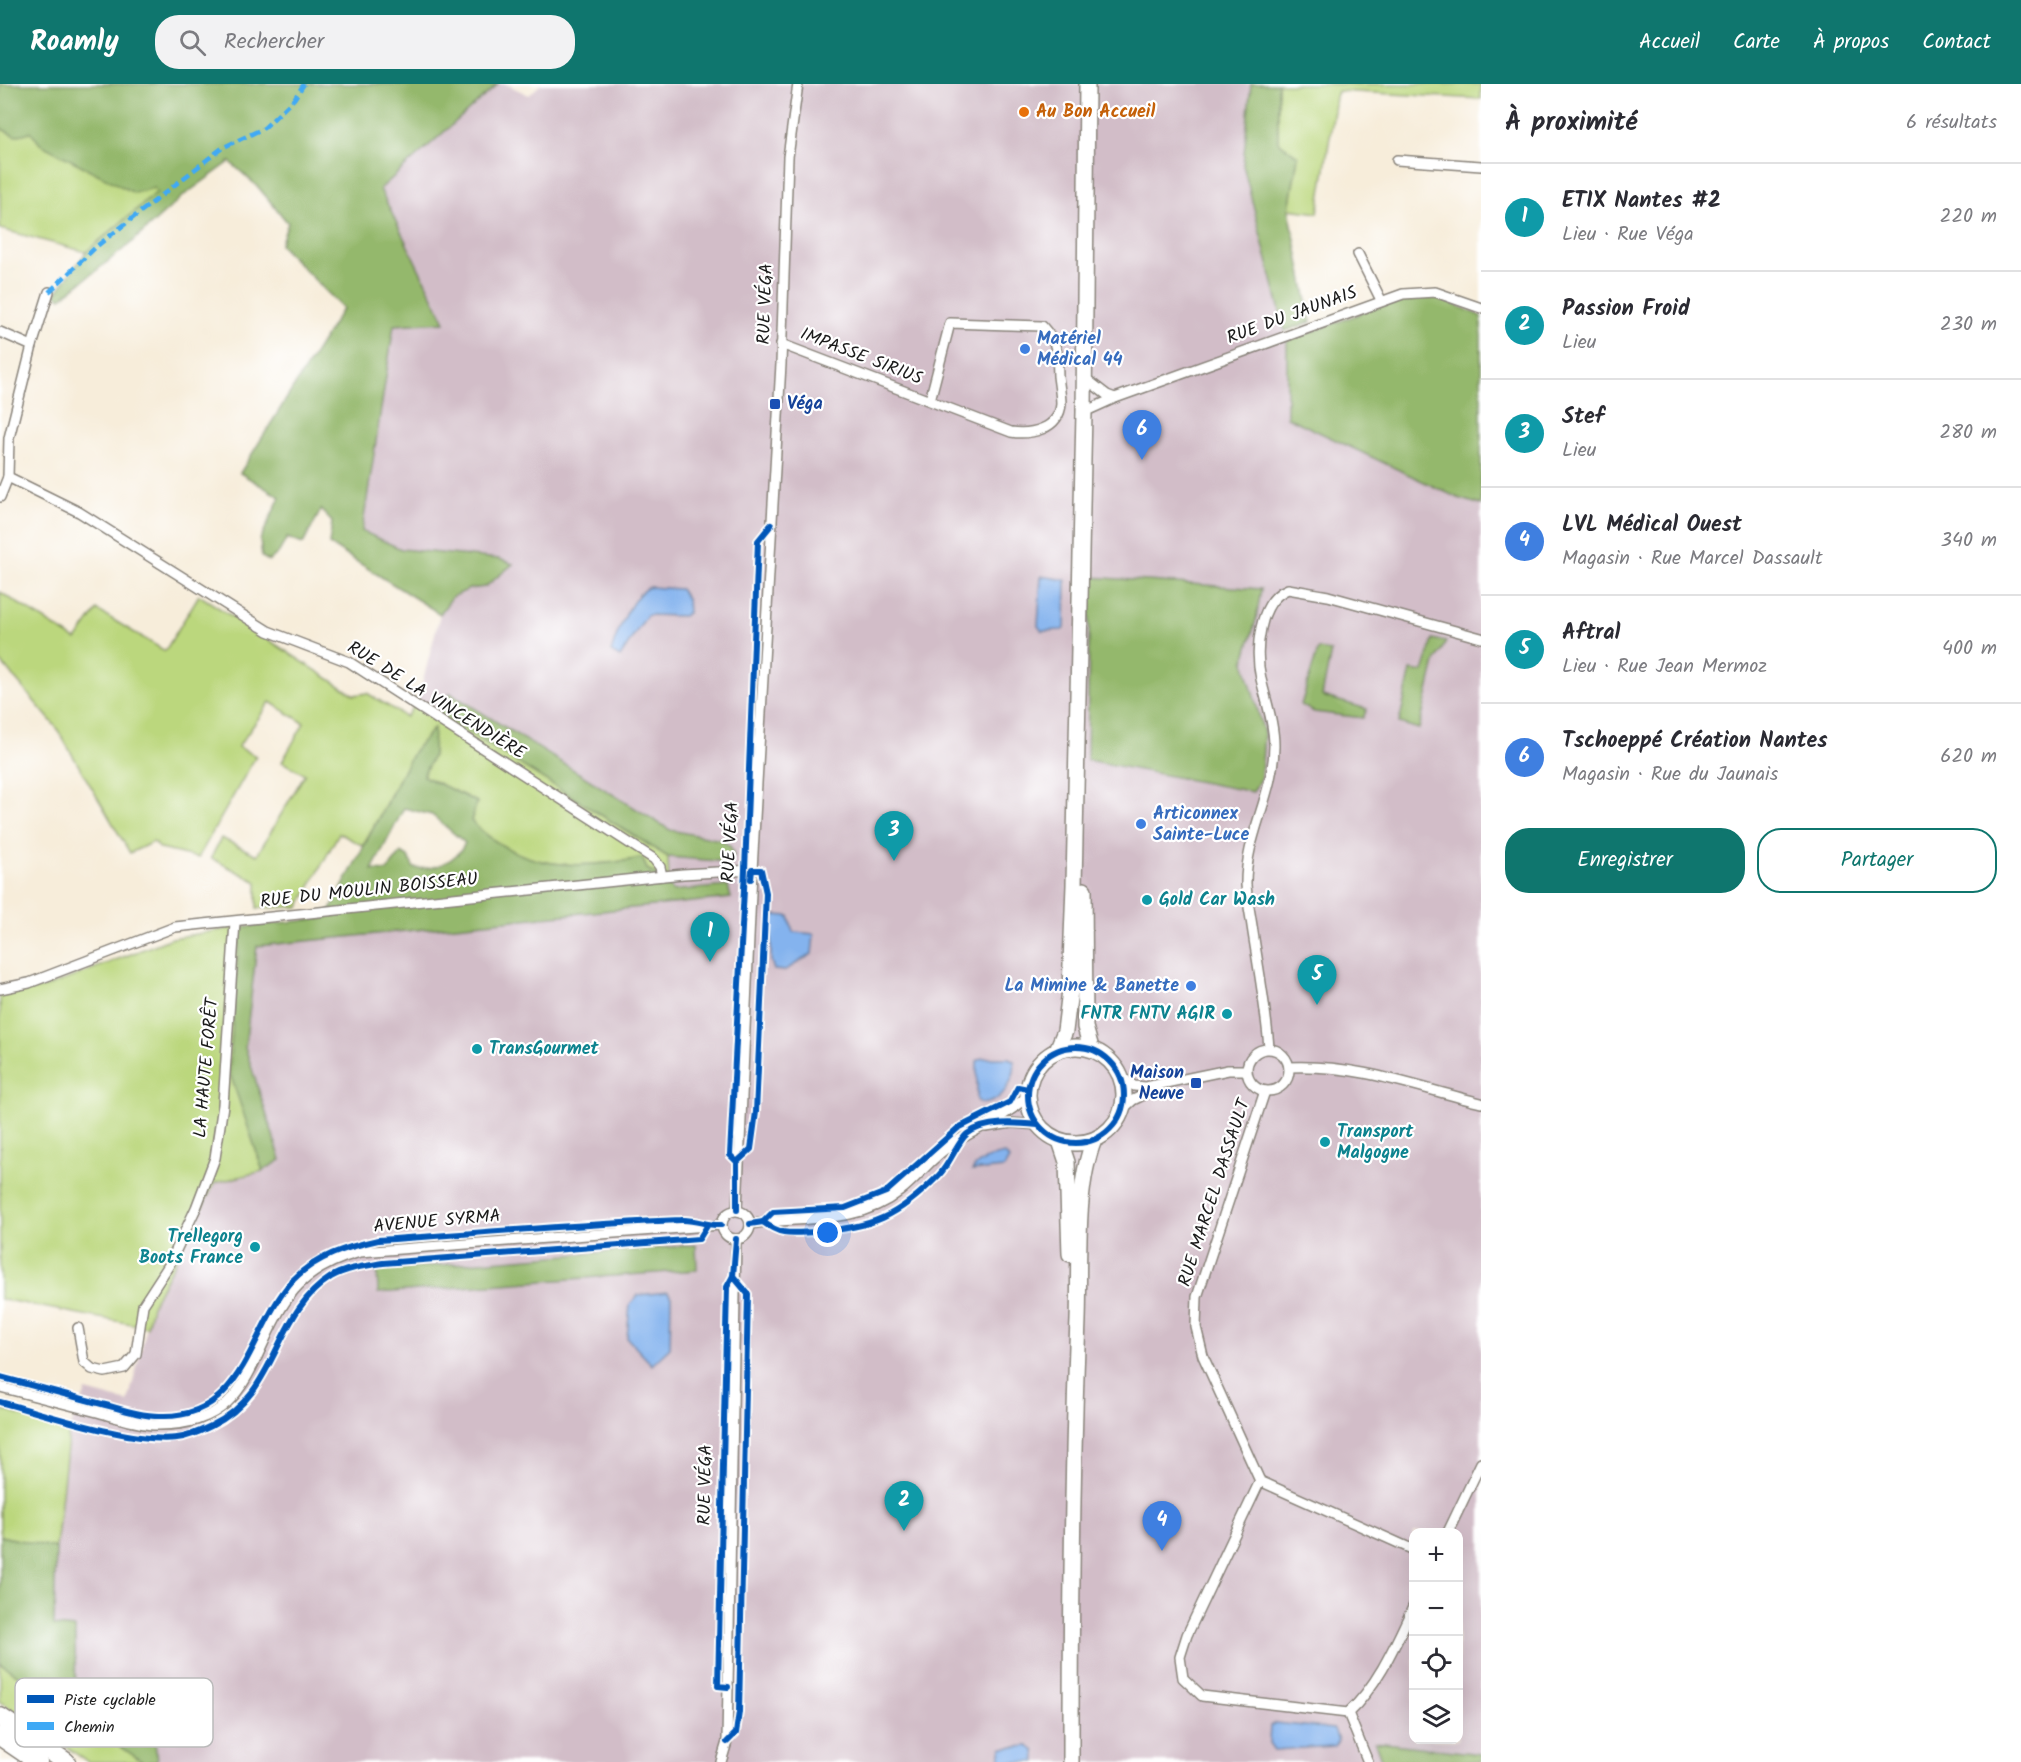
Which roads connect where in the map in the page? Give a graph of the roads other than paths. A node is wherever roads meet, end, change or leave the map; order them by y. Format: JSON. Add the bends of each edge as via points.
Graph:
{"nodes":[{"id":1,"x":798,"y":84,"type":"edge"},
{"id":2,"x":1087,"y":84,"type":"edge"},
{"id":3,"x":1397,"y":160,"type":"dead end"},
{"id":4,"x":1481,"y":166,"type":"edge"},
{"id":5,"x":1358,"y":254,"type":"dead end"},
{"id":6,"x":49,"y":292,"type":"dead end"},
{"id":7,"x":1381,"y":300,"type":"junction"},
{"id":8,"x":1481,"y":308,"type":"edge"},
{"id":9,"x":0,"y":332,"type":"edge"},
{"id":10,"x":781,"y":344,"type":"junction"},
{"id":11,"x":32,"y":346,"type":"junction"},
{"id":12,"x":1084,"y":377,"type":"junction"},
{"id":13,"x":1115,"y":398,"type":"junction"},
{"id":14,"x":930,"y":400,"type":"junction"},
{"id":15,"x":1084,"y":412,"type":"junction"},
{"id":16,"x":8,"y":477,"type":"junction"},
{"id":17,"x":0,"y":497,"type":"edge"},
{"id":18,"x":1481,"y":638,"type":"edge"},
{"id":19,"x":1078,"y":704,"type":"junction"},
{"id":20,"x":752,"y":874,"type":"junction"},
{"id":21,"x":662,"y":876,"type":"junction"},
{"id":22,"x":235,"y":922,"type":"junction"},
{"id":23,"x":0,"y":989,"type":"edge"},
{"id":24,"x":1091,"y":1048,"type":"junction"},
{"id":25,"x":1269,"y":1048,"type":"junction"},
{"id":26,"x":1057,"y":1050,"type":"junction"},
{"id":27,"x":1289,"y":1067,"type":"junction"},
{"id":28,"x":1246,"y":1070,"type":"junction"},
{"id":29,"x":1122,"y":1077,"type":"junction"},
{"id":30,"x":1170,"y":1084,"type":"junction"},
{"id":31,"x":1265,"y":1091,"type":"junction"},
{"id":32,"x":1028,"y":1095,"type":"junction"},
{"id":33,"x":1481,"y":1103,"type":"edge"},
{"id":34,"x":1122,"y":1110,"type":"junction"},
{"id":35,"x":1038,"y":1125,"type":"junction"},
{"id":36,"x":978,"y":1128,"type":"junction"},
{"id":37,"x":1094,"y":1140,"type":"junction"},
{"id":38,"x":1060,"y":1141,"type":"junction"},
{"id":39,"x":737,"y":1210,"type":"junction"},
{"id":40,"x":750,"y":1224,"type":"junction"},
{"id":41,"x":722,"y":1225,"type":"junction"},
{"id":42,"x":736,"y":1239,"type":"junction"},
{"id":43,"x":78,"y":1328,"type":"dead end"},
{"id":44,"x":0,"y":1387,"type":"edge"},
{"id":45,"x":1073,"y":1424,"type":"junction"},
{"id":46,"x":1481,"y":1463,"type":"edge"},
{"id":47,"x":1260,"y":1481,"type":"junction"},
{"id":48,"x":1450,"y":1528,"type":"edge"},
{"id":49,"x":1409,"y":1548,"type":"edge"},
{"id":50,"x":1409,"y":1614,"type":"edge"},
{"id":51,"x":1070,"y":1675,"type":"junction"},
{"id":52,"x":1348,"y":1713,"type":"junction"},
{"id":53,"x":0,"y":1717,"type":"edge"},
{"id":54,"x":15,"y":1727,"type":"edge"},
{"id":55,"x":0,"y":1736,"type":"edge"},
{"id":56,"x":15,"y":1746,"type":"edge"},
{"id":57,"x":16,"y":1747,"type":"edge"},
{"id":58,"x":44,"y":1747,"type":"edge"},
{"id":59,"x":38,"y":1762,"type":"edge"},
{"id":60,"x":66,"y":1762,"type":"edge"},
{"id":61,"x":721,"y":1762,"type":"edge"},
{"id":62,"x":1063,"y":1762,"type":"edge"},
{"id":63,"x":1071,"y":1762,"type":"edge"},
{"id":64,"x":1368,"y":1762,"type":"edge"}],
"edges":[{"from":1,"to":10,"type":"street","name":"RUE VÉGA","via":[[789,142]]},
{"from":2,"to":12,"type":"main road"},
{"from":3,"to":4,"type":"street"},
{"from":5,"to":7,"type":"street"},
{"from":6,"to":11,"type":"street"},
{"from":7,"to":8,"type":"street","name":"RUE DU JAUNAIS","via":[[1423,291]]},
{"from":7,"to":13,"type":"street","name":"RUE DU JAUNAIS"},
{"from":9,"to":11,"type":"street"},
{"from":10,"to":14,"type":"street","name":"IMPASSE SIRIUS"},
{"from":10,"to":20,"type":"street","name":"RUE VÉGA"},
{"from":11,"to":16,"type":"street","via":[[9,438]]},
{"from":12,"to":13,"type":"street"},
{"from":12,"to":15,"type":"main road"},
{"from":13,"to":15,"type":"street","name":"RUE DU JAUNAIS"},
{"from":14,"to":14,"type":"street","name":"IMPASSE SIRIUS","via":[[1011,432],[1025,434],[1044,429],[1054,422],[1061,406],[1056,341],[1042,326],[950,323]]},
{"from":15,"to":19,"type":"main road"},
{"from":16,"to":17,"type":"street"},
{"from":16,"to":21,"type":"street","name":"RUE DE LA VINCENDIÈRE","via":[[80,512],[268,631],[349,662],[654,859]]},
{"from":18,"to":25,"type":"street","via":[[1297,590],[1288,589],[1272,599],[1262,625],[1259,655],[1274,746],[1246,885]]},
{"from":19,"to":24,"type":"main road","via":[[1083,784],[1085,1027]]},
{"from":19,"to":26,"type":"main road","via":[[1070,990],[1065,1031]]},
{"from":20,"to":21,"type":"street","name":"RUE DU MOULIN BOISSEAU"},
{"from":20,"to":39,"type":"street","name":"RUE VÉGA"},
{"from":21,"to":22,"type":"street","name":"RUE DU MOULIN BOISSEAU"},
{"from":22,"to":23,"type":"street","name":"RUE DU MOULIN BOISSEAU","via":[[175,927],[29,983]]},
{"from":22,"to":43,"type":"street","name":"LA HAUTE FORÊT","via":[[223,1106],[215,1158],[196,1208],[143,1305],[136,1354],[124,1368],[105,1372],[92,1369],[84,1362]]},
{"from":24,"to":26,"type":"main road","via":[[1071,1046]]},
{"from":24,"to":29,"type":"main road","via":[[1109,1060]]},
{"from":25,"to":27,"type":"street","via":[[1281,1052]]},
{"from":25,"to":28,"type":"street","via":[[1254,1054]]},
{"from":26,"to":32,"type":"main road","via":[[1037,1066]]},
{"from":27,"to":31,"type":"street","via":[[1283,1085]]},
{"from":27,"to":33,"type":"street","via":[[1330,1066]]},
{"from":28,"to":30,"type":"street"},
{"from":28,"to":31,"type":"street","via":[[1254,1086]]},
{"from":29,"to":30,"type":"street","via":[[1140,1087]]},
{"from":29,"to":34,"type":"main road"},
{"from":30,"to":34,"type":"street","via":[[1141,1095]]},
{"from":31,"to":47,"type":"street","name":"RUE MARCEL DASSAULT","via":[[1197,1297],[1197,1327],[1203,1356]]},
{"from":32,"to":35,"type":"main road","via":[[1031,1114]]},
{"from":32,"to":36,"type":"street","via":[[1012,1110]]},
{"from":34,"to":37,"type":"main road","via":[[1112,1128]]},
{"from":35,"to":36,"type":"street","via":[[1012,1123]]},
{"from":35,"to":38,"type":"main road"},
{"from":36,"to":40,"type":"street","via":[[943,1150],[901,1191],[866,1211],[840,1217]]},
{"from":37,"to":38,"type":"main road"},
{"from":37,"to":45,"type":"main road","via":[[1086,1168],[1082,1211]]},
{"from":38,"to":45,"type":"main road","via":[[1067,1162],[1069,1195]]},
{"from":39,"to":40,"type":"street","via":[[747,1216]]},
{"from":39,"to":41,"type":"street","via":[[724,1216]]},
{"from":40,"to":42,"type":"street","via":[[744,1236]]},
{"from":41,"to":42,"type":"street","via":[[724,1233]]},
{"from":41,"to":44,"type":"street","name":"AVENUE SYRMA","via":[[360,1252],[341,1257],[295,1290],[250,1376],[236,1393],[214,1410],[187,1422],[152,1425]]},
{"from":42,"to":61,"type":"street","name":"RUE VÉGA","via":[[727,1742]]},
{"from":45,"to":51,"type":"main road"},
{"from":46,"to":48,"type":"street"},
{"from":47,"to":49,"type":"street"},
{"from":47,"to":52,"type":"street","via":[[1187,1635],[1180,1657],[1183,1678],[1202,1696]]},
{"from":50,"to":52,"type":"street","via":[[1390,1654],[1360,1702]]},
{"from":51,"to":62,"type":"main road"},
{"from":51,"to":63,"type":"main road"},
{"from":52,"to":64,"type":"street"},
{"from":53,"to":54,"type":"highway"},
{"from":55,"to":56,"type":"highway"},
{"from":57,"to":59,"type":"highway"},
{"from":58,"to":60,"type":"highway"}]}
